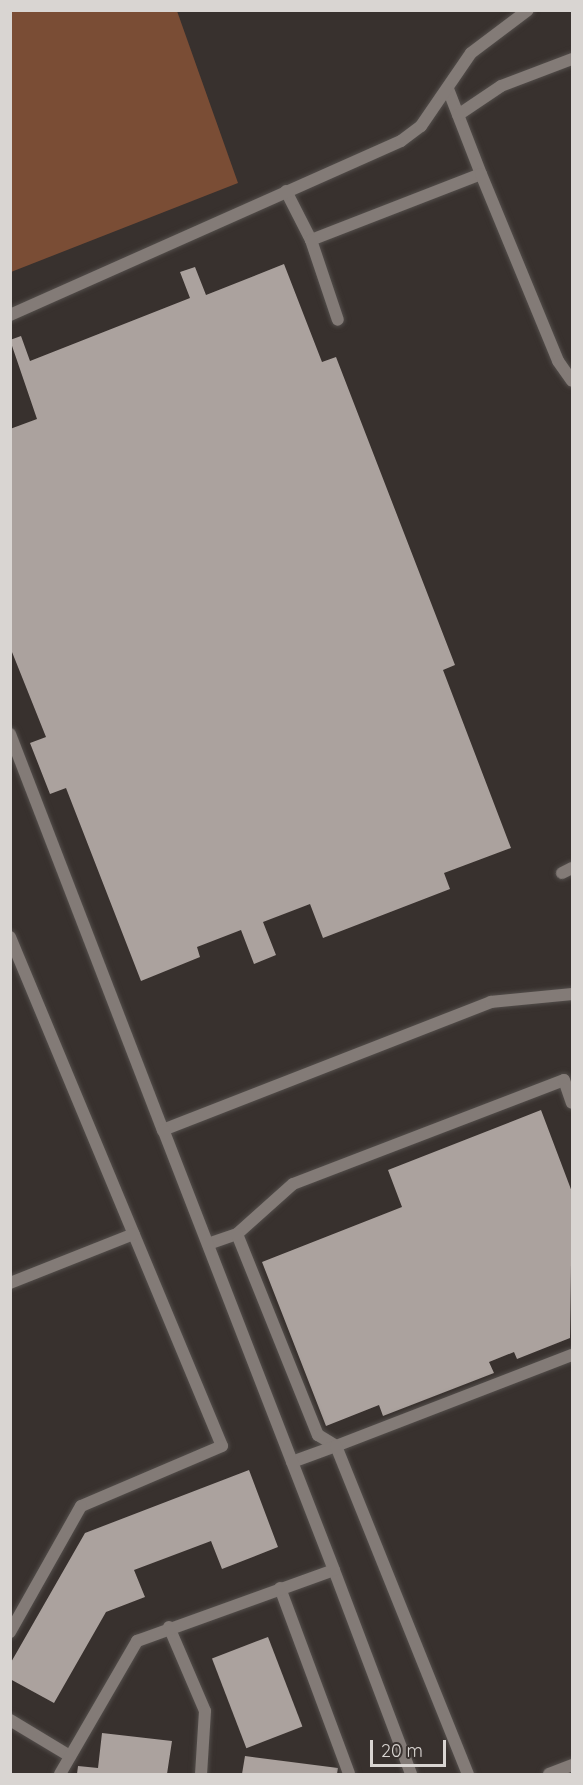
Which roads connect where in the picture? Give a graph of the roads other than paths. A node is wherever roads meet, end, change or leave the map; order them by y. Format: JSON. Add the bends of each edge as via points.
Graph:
{"nodes":[{"id":1,"x":528,"y":10,"type":"edge"},
{"id":2,"x":573,"y":59,"type":"edge"},
{"id":3,"x":448,"y":89,"type":"junction"},
{"id":4,"x":458,"y":115,"type":"junction"},
{"id":5,"x":481,"y":174,"type":"junction"},
{"id":6,"x":286,"y":191,"type":"junction"},
{"id":7,"x":311,"y":240,"type":"junction"},
{"id":8,"x":10,"y":315,"type":"edge"},
{"id":9,"x":338,"y":320,"type":"dead end"},
{"id":10,"x":573,"y":381,"type":"edge"},
{"id":11,"x":10,"y":734,"type":"edge"},
{"id":12,"x":10,"y":938,"type":"edge"},
{"id":13,"x":573,"y":994,"type":"edge"},
{"id":14,"x":573,"y":1103,"type":"edge"},
{"id":15,"x":163,"y":1130,"type":"junction"},
{"id":16,"x":134,"y":1234,"type":"junction"},
{"id":17,"x":237,"y":1234,"type":"junction"},
{"id":18,"x":208,"y":1244,"type":"junction"},
{"id":19,"x":10,"y":1283,"type":"edge"},
{"id":20,"x":573,"y":1355,"type":"edge"},
{"id":21,"x":336,"y":1446,"type":"junction"},
{"id":22,"x":292,"y":1462,"type":"junction"},
{"id":23,"x":334,"y":1570,"type":"junction"},
{"id":24,"x":280,"y":1588,"type":"junction"},
{"id":25,"x":169,"y":1627,"type":"junction"},
{"id":26,"x":10,"y":1632,"type":"edge"},
{"id":27,"x":11,"y":1721,"type":"edge"},
{"id":28,"x":70,"y":1756,"type":"junction"},
{"id":29,"x":573,"y":1765,"type":"edge"},
{"id":30,"x":60,"y":1774,"type":"edge"},
{"id":31,"x":201,"y":1774,"type":"edge"},
{"id":32,"x":349,"y":1774,"type":"edge"},
{"id":33,"x":411,"y":1774,"type":"edge"},
{"id":34,"x":468,"y":1774,"type":"edge"},
{"id":35,"x":549,"y":1774,"type":"edge"}],
"edges":[{"from":1,"to":3,"type":"lane","via":[[471,53]]},
{"from":2,"to":4,"type":"lane","via":[[501,86]]},
{"from":3,"to":4,"type":"lane"},
{"from":3,"to":6,"type":"lane","via":[[421,126],[401,141]]},
{"from":4,"to":5,"type":"lane"},
{"from":5,"to":7,"type":"lane"},
{"from":5,"to":10,"type":"lane","via":[[558,361]]},
{"from":6,"to":7,"type":"lane"},
{"from":6,"to":8,"type":"lane"},
{"from":7,"to":9,"type":"lane"},
{"from":11,"to":15,"type":"lane"},
{"from":12,"to":16,"type":"lane"},
{"from":13,"to":15,"type":"lane","via":[[491,1002]]},
{"from":14,"to":17,"type":"lane","via":[[564,1080],[314,1176],[293,1185]]},
{"from":15,"to":18,"type":"lane"},
{"from":16,"to":19,"type":"lane"},
{"from":16,"to":26,"type":"lane","via":[[222,1446],[81,1506]]},
{"from":17,"to":18,"type":"lane"},
{"from":17,"to":21,"type":"lane","via":[[318,1435]]},
{"from":18,"to":22,"type":"lane"},
{"from":20,"to":21,"type":"lane"},
{"from":21,"to":22,"type":"lane"},
{"from":21,"to":34,"type":"lane"},
{"from":22,"to":23,"type":"lane"},
{"from":23,"to":24,"type":"lane"},
{"from":23,"to":33,"type":"lane"},
{"from":24,"to":25,"type":"lane"},
{"from":24,"to":32,"type":"lane"},
{"from":25,"to":28,"type":"lane","via":[[137,1641]]},
{"from":25,"to":31,"type":"lane","via":[[205,1711]]},
{"from":27,"to":28,"type":"lane"},
{"from":28,"to":30,"type":"lane"},
{"from":29,"to":35,"type":"lane"}]}
